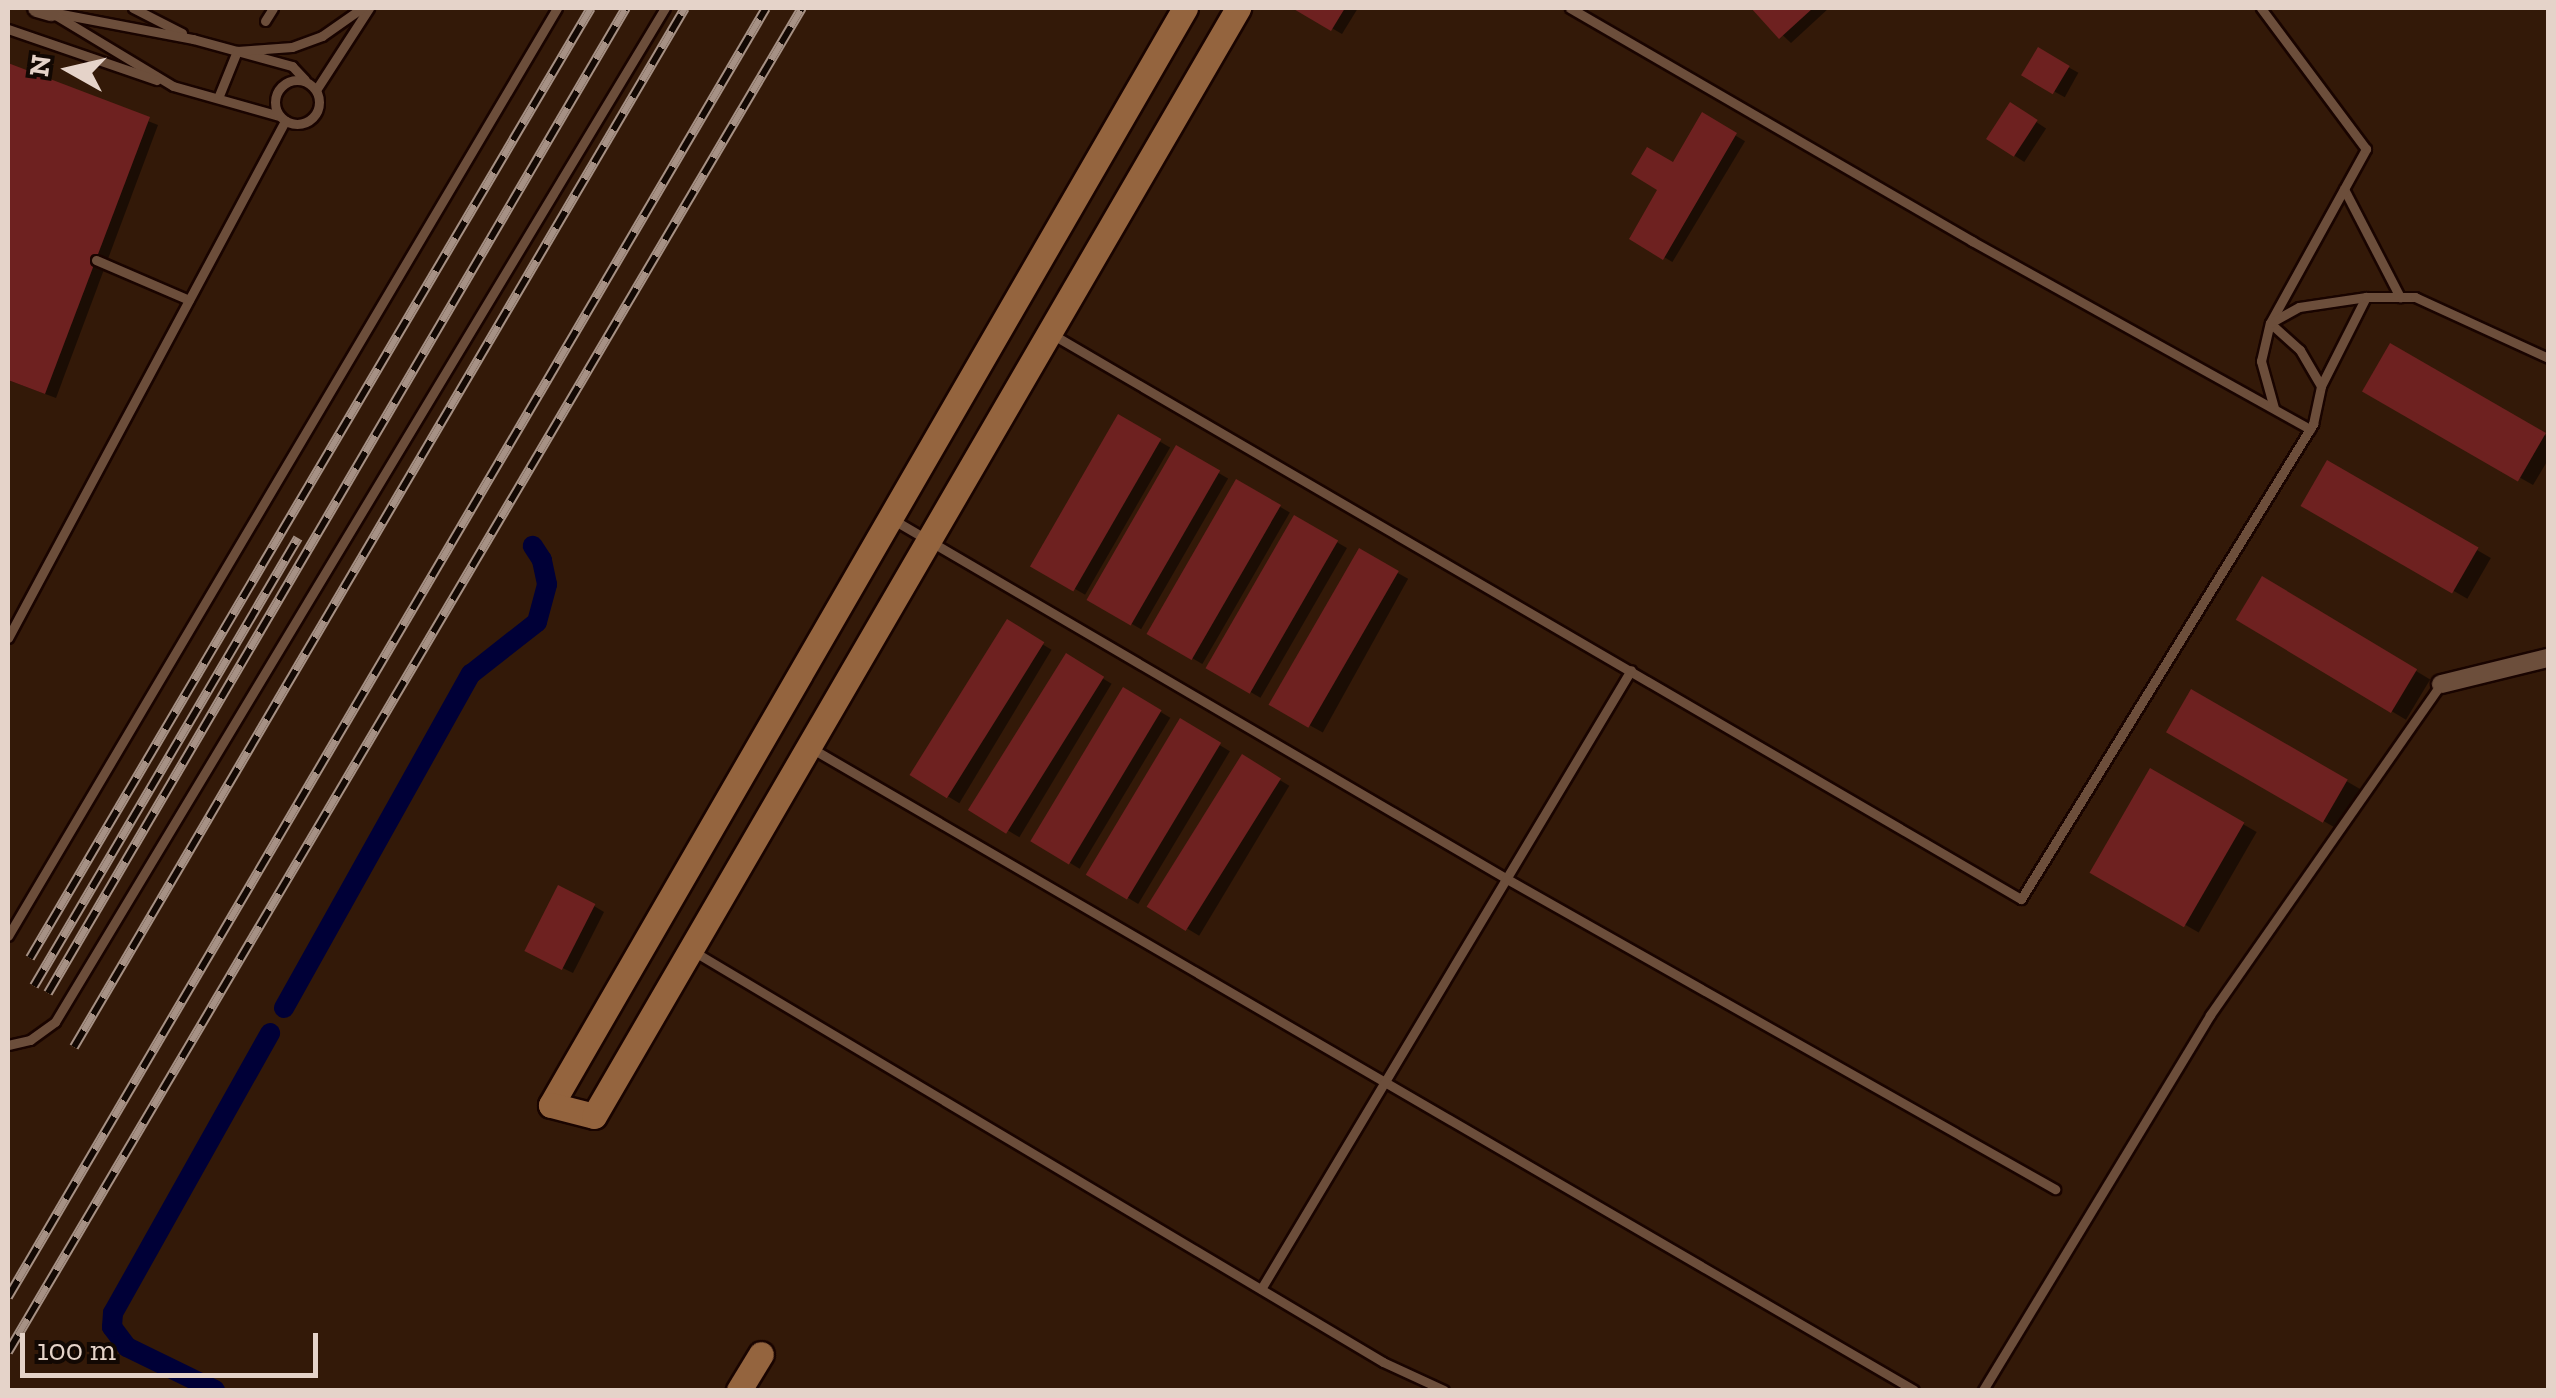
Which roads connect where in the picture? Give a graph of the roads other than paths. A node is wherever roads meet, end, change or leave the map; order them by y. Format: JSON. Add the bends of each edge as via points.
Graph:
{"nodes":[{"id":1,"x":133,"y":8,"type":"edge"},
{"id":2,"x":274,"y":8,"type":"edge"},
{"id":3,"x":366,"y":8,"type":"edge"},
{"id":4,"x":557,"y":8,"type":"edge"},
{"id":5,"x":665,"y":8,"type":"edge"},
{"id":6,"x":1185,"y":8,"type":"edge"},
{"id":7,"x":1238,"y":8,"type":"edge"},
{"id":8,"x":1570,"y":8,"type":"edge"},
{"id":9,"x":2261,"y":8,"type":"edge"},
{"id":10,"x":44,"y":10,"type":"edge"},
{"id":11,"x":265,"y":21,"type":"dead end"},
{"id":12,"x":8,"y":29,"type":"edge"},
{"id":13,"x":193,"y":39,"type":"junction"},
{"id":14,"x":237,"y":51,"type":"junction"},
{"id":15,"x":304,"y":80,"type":"junction"},
{"id":16,"x":173,"y":86,"type":"junction"},
{"id":17,"x":316,"y":90,"type":"junction"},
{"id":18,"x":218,"y":98,"type":"junction"},
{"id":19,"x":282,"y":119,"type":"junction"},
{"id":20,"x":2344,"y":189,"type":"junction"},
{"id":21,"x":96,"y":260,"type":"dead end"},
{"id":22,"x":2366,"y":297,"type":"junction"},
{"id":23,"x":2400,"y":297,"type":"junction"},
{"id":24,"x":190,"y":300,"type":"junction"},
{"id":25,"x":1009,"y":312,"type":"junction"},
{"id":26,"x":2270,"y":323,"type":"junction"},
{"id":27,"x":1049,"y":333,"type":"junction"},
{"id":28,"x":2548,"y":358,"type":"edge"},
{"id":29,"x":2322,"y":386,"type":"junction"},
{"id":30,"x":2274,"y":408,"type":"junction"},
{"id":31,"x":2310,"y":428,"type":"junction"},
{"id":32,"x":890,"y":518,"type":"junction"},
{"id":33,"x":930,"y":538,"type":"junction"},
{"id":34,"x":8,"y":638,"type":"edge"},
{"id":35,"x":2548,"y":658,"type":"edge"},
{"id":36,"x":1631,"y":670,"type":"junction"},
{"id":37,"x":2442,"y":684,"type":"joint"},
{"id":38,"x":768,"y":729,"type":"junction"},
{"id":39,"x":809,"y":746,"type":"junction"},
{"id":40,"x":1507,"y":879,"type":"junction"},
{"id":41,"x":652,"y":929,"type":"junction"},
{"id":42,"x":8,"y":936,"type":"edge"},
{"id":43,"x":691,"y":950,"type":"junction"},
{"id":44,"x":8,"y":1046,"type":"edge"},
{"id":45,"x":1384,"y":1085,"type":"junction"},
{"id":46,"x":2055,"y":1189,"type":"dead end"},
{"id":47,"x":1260,"y":1289,"type":"junction"},
{"id":48,"x":761,"y":1354,"type":"dead end"},
{"id":49,"x":739,"y":1390,"type":"edge"},
{"id":50,"x":1444,"y":1390,"type":"edge"},
{"id":51,"x":1914,"y":1390,"type":"edge"},
{"id":52,"x":1983,"y":1390,"type":"edge"}],
"edges":[{"from":1,"to":13,"type":"lane"},
{"from":2,"to":11,"type":"lane"},
{"from":3,"to":14,"type":"lane","via":[[292,48]]},
{"from":3,"to":17,"type":"lane"},
{"from":4,"to":42,"type":"lane"},
{"from":5,"to":44,"type":"lane","via":[[55,1022]]},
{"from":6,"to":25,"type":"street"},
{"from":7,"to":27,"type":"street"},
{"from":8,"to":30,"type":"lane"},
{"from":9,"to":20,"type":"lane","via":[[2366,149]]},
{"from":10,"to":13,"type":"lane"},
{"from":10,"to":16,"type":"lane"},
{"from":12,"to":16,"type":"lane"},
{"from":13,"to":14,"type":"lane"},
{"from":14,"to":15,"type":"lane","via":[[292,66]]},
{"from":14,"to":18,"type":"lane"},
{"from":15,"to":17,"type":"lane"},
{"from":15,"to":19,"type":"lane","via":[[278,88],[274,102]]},
{"from":16,"to":18,"type":"lane"},
{"from":17,"to":19,"type":"lane","via":[[313,118],[300,124]]},
{"from":18,"to":19,"type":"lane"},
{"from":19,"to":24,"type":"lane"},
{"from":20,"to":23,"type":"lane"},
{"from":20,"to":26,"type":"lane"},
{"from":21,"to":24,"type":"lane"},
{"from":22,"to":23,"type":"lane"},
{"from":22,"to":26,"type":"lane","via":[[2299,307]]},
{"from":22,"to":29,"type":"lane"},
{"from":23,"to":28,"type":"lane","via":[[2415,297]]},
{"from":24,"to":34,"type":"lane"},
{"from":25,"to":27,"type":"street"},
{"from":25,"to":32,"type":"street"},
{"from":26,"to":29,"type":"lane","via":[[2300,350]]},
{"from":26,"to":30,"type":"lane","via":[[2261,361]]},
{"from":27,"to":33,"type":"street"},
{"from":27,"to":36,"type":"lane"},
{"from":29,"to":31,"type":"lane"},
{"from":30,"to":31,"type":"lane"},
{"from":31,"to":36,"type":"lane","via":[[2021,899]]},
{"from":32,"to":33,"type":"lane"},
{"from":32,"to":38,"type":"street"},
{"from":33,"to":39,"type":"street"},
{"from":33,"to":40,"type":"lane"},
{"from":35,"to":37,"type":"street"},
{"from":36,"to":40,"type":"lane"},
{"from":37,"to":52,"type":"lane","via":[[2210,1015]]},
{"from":38,"to":39,"type":"street"},
{"from":38,"to":41,"type":"street"},
{"from":39,"to":43,"type":"street"},
{"from":39,"to":45,"type":"lane"},
{"from":40,"to":45,"type":"lane"},
{"from":40,"to":46,"type":"lane"},
{"from":41,"to":43,"type":"street"},
{"from":41,"to":43,"type":"street","via":[[550,1105],[594,1116]]},
{"from":43,"to":47,"type":"lane"},
{"from":45,"to":47,"type":"lane"},
{"from":45,"to":51,"type":"lane"},
{"from":47,"to":50,"type":"lane"},
{"from":48,"to":49,"type":"street"}]}
